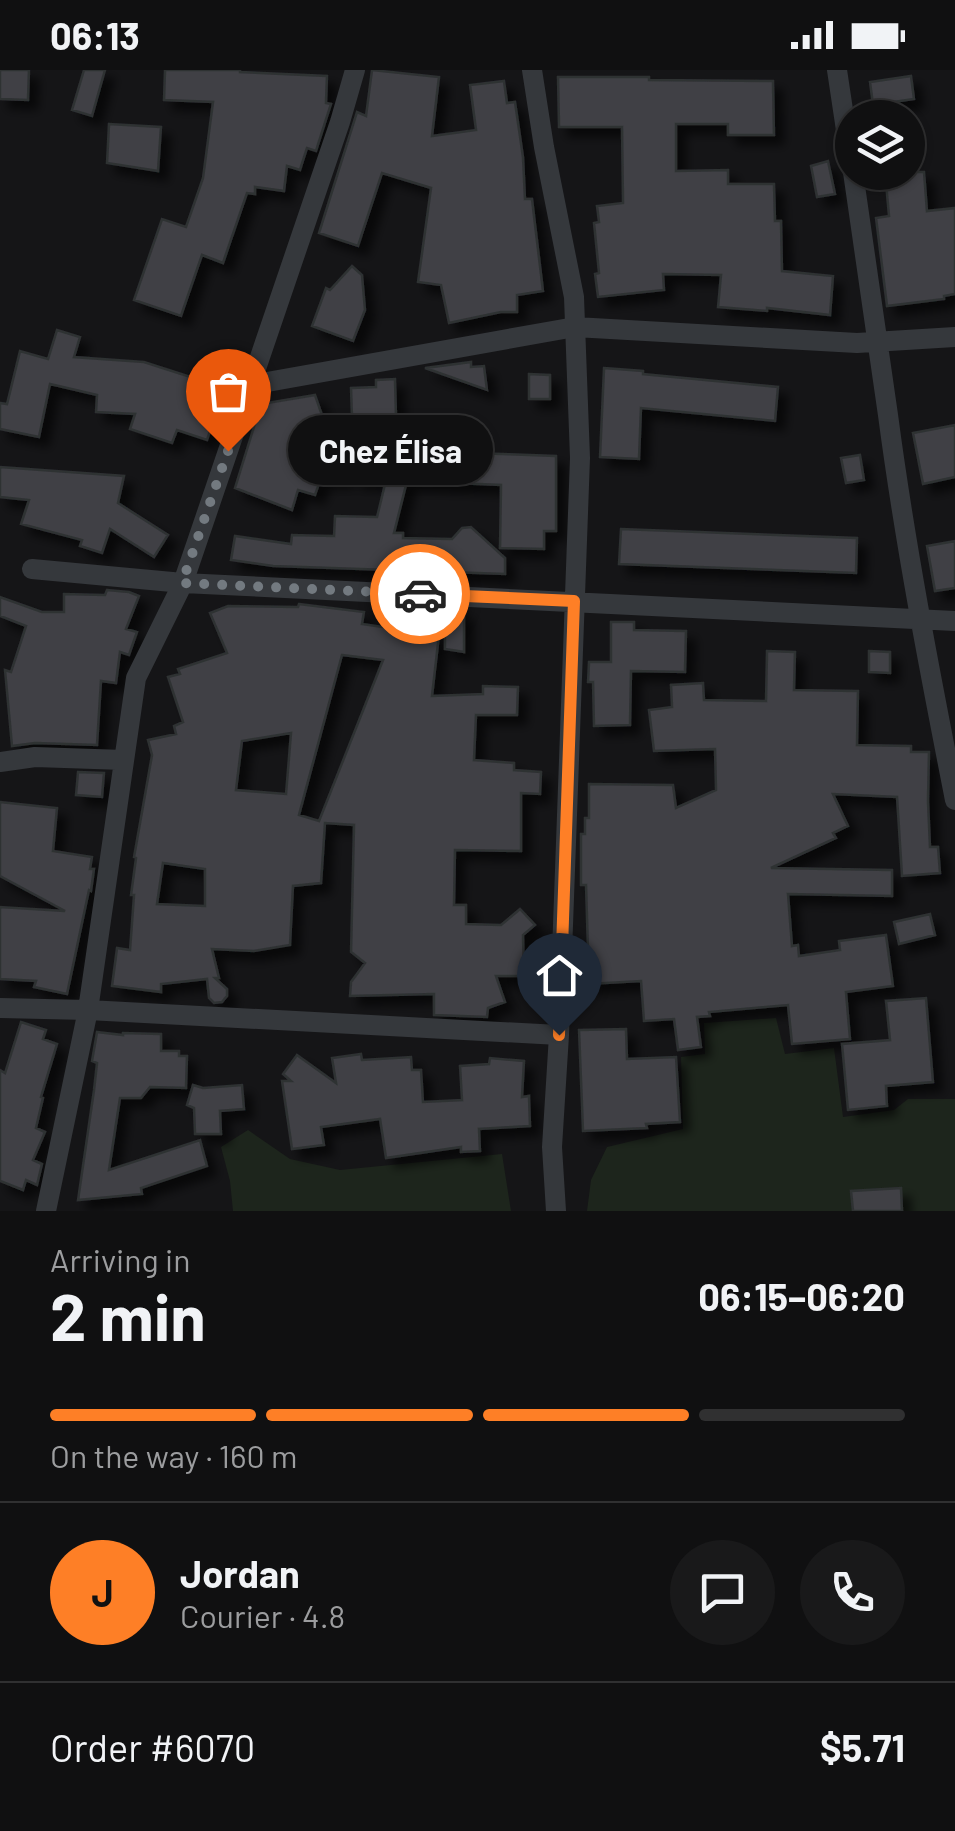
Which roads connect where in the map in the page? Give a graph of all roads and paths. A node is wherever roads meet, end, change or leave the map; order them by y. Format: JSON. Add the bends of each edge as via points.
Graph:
{"nodes":[{"id":1,"x":355,"y":70,"type":"edge"},
{"id":2,"x":532,"y":70,"type":"edge"},
{"id":3,"x":837,"y":70,"type":"edge"},
{"id":4,"x":842,"y":100,"type":"edge"},
{"id":5,"x":856,"y":190,"type":"edge"},
{"id":6,"x":575,"y":327,"type":"junction"},
{"id":7,"x":955,"y":337,"type":"edge"},
{"id":8,"x":879,"y":342,"type":"junction"},
{"id":9,"x":250,"y":385,"type":"junction"},
{"id":10,"x":32,"y":569,"type":"dead end"},
{"id":11,"x":182,"y":583,"type":"junction"},
{"id":12,"x":574,"y":601,"type":"junction"},
{"id":13,"x":922,"y":621,"type":"junction"},
{"id":14,"x":955,"y":621,"type":"edge"},
{"id":15,"x":124,"y":760,"type":"junction"},
{"id":16,"x":0,"y":762,"type":"edge"},
{"id":17,"x":955,"y":800,"type":"edge"},
{"id":18,"x":0,"y":1008,"type":"edge"},
{"id":19,"x":88,"y":1010,"type":"junction"},
{"id":20,"x":559,"y":1035,"type":"junction"},
{"id":21,"x":46,"y":1211,"type":"edge"},
{"id":22,"x":556,"y":1211,"type":"edge"}],
"edges":[{"from":1,"to":9,"type":"street"},
{"from":2,"to":6,"type":"street"},
{"from":3,"to":4,"type":"street"},
{"from":5,"to":8,"type":"street"},
{"from":6,"to":8,"type":"street"},
{"from":6,"to":9,"type":"street"},
{"from":6,"to":12,"type":"street","via":[[580,458]]},
{"from":7,"to":8,"type":"street"},
{"from":8,"to":13,"type":"street"},
{"from":9,"to":11,"type":"street"},
{"from":10,"to":11,"type":"street"},
{"from":11,"to":12,"type":"street"},
{"from":11,"to":15,"type":"street","via":[[136,678]]},
{"from":12,"to":13,"type":"street"},
{"from":12,"to":20,"type":"street"},
{"from":13,"to":14,"type":"street"},
{"from":13,"to":17,"type":"street"},
{"from":15,"to":16,"type":"street"},
{"from":15,"to":19,"type":"street"},
{"from":18,"to":19,"type":"street"},
{"from":19,"to":20,"type":"street"},
{"from":19,"to":21,"type":"street"},
{"from":20,"to":22,"type":"street","via":[[552,1147]]}]}
